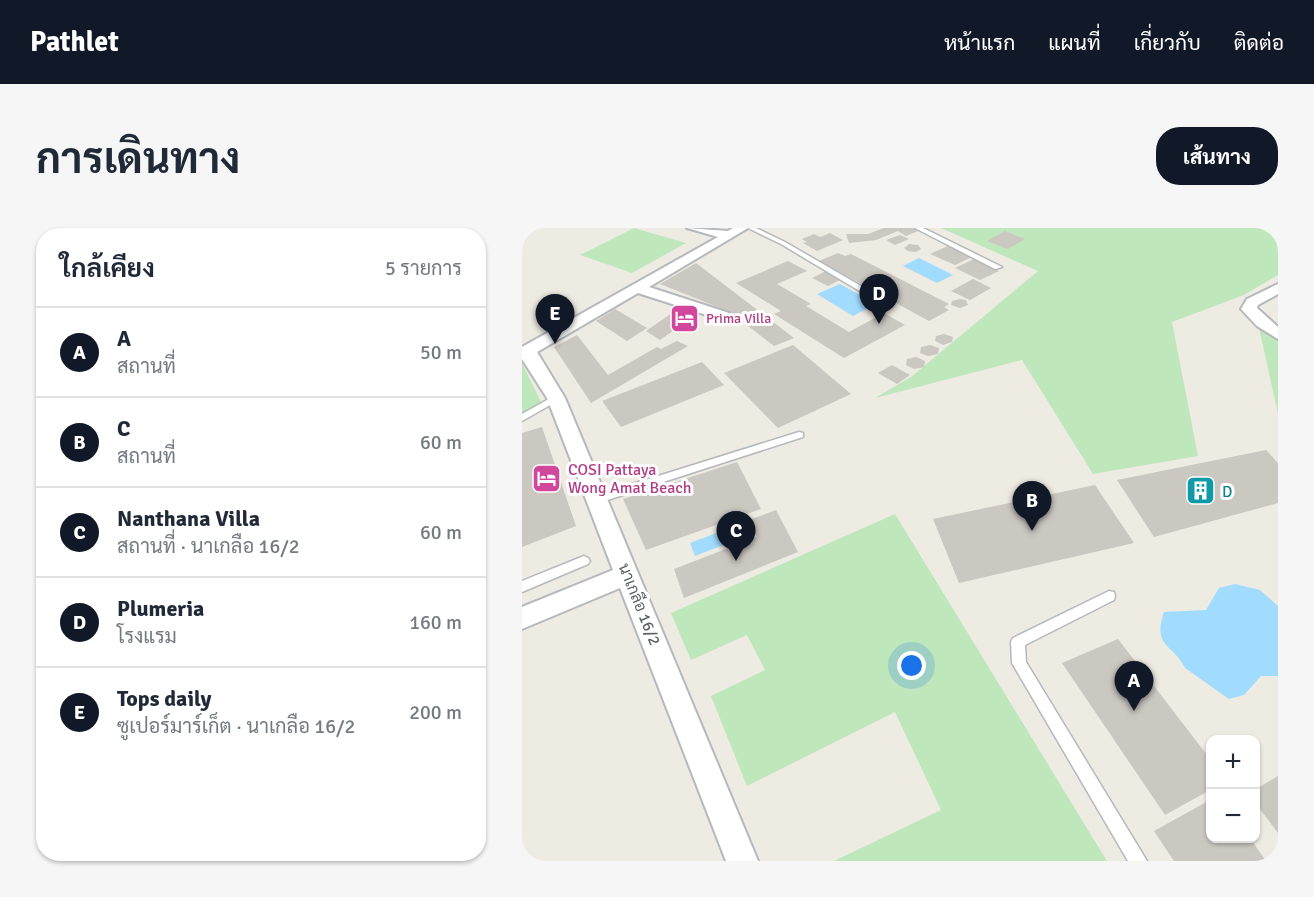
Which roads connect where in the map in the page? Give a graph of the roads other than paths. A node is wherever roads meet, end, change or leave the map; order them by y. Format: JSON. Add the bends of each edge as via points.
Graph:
{"nodes":[{"id":1,"x":693,"y":228,"type":"edge"},
{"id":2,"x":751,"y":228,"type":"edge"},
{"id":3,"x":918,"y":228,"type":"edge"},
{"id":4,"x":736,"y":231,"type":"edge"},
{"id":5,"x":998,"y":267,"type":"dead end"},
{"id":6,"x":636,"y":288,"type":"junction"},
{"id":7,"x":1278,"y":288,"type":"edge"},
{"id":8,"x":881,"y":300,"type":"dead end"},
{"id":9,"x":724,"y":316,"type":"dead end"},
{"id":10,"x":1278,"y":334,"type":"edge"},
{"id":11,"x":524,"y":351,"type":"edge"},
{"id":12,"x":556,"y":398,"type":"junction"},
{"id":13,"x":522,"y":418,"type":"edge"},
{"id":14,"x":799,"y":435,"type":"dead end"},
{"id":15,"x":598,"y":499,"type":"junction"},
{"id":16,"x":584,"y":561,"type":"dead end"},
{"id":17,"x":628,"y":574,"type":"junction"},
{"id":18,"x":522,"y":587,"type":"edge"},
{"id":19,"x":1109,"y":596,"type":"dead end"},
{"id":20,"x":522,"y":618,"type":"edge"},
{"id":21,"x":742,"y":861,"type":"edge"},
{"id":22,"x":1138,"y":861,"type":"edge"}],
"edges":[{"from":1,"to":4,"type":"street"},
{"from":2,"to":8,"type":"lane"},
{"from":3,"to":5,"type":"lane"},
{"from":4,"to":6,"type":"street"},
{"from":6,"to":9,"type":"street"},
{"from":6,"to":11,"type":"street"},
{"from":7,"to":10,"type":"street","via":[[1252,302],[1249,309]]},
{"from":11,"to":12,"type":"street","name":"นาเกลือ 16/2"},
{"from":12,"to":13,"type":"lane"},
{"from":12,"to":15,"type":"street","name":"นาเกลือ 16/2"},
{"from":14,"to":15,"type":"lane"},
{"from":15,"to":17,"type":"street","name":"นาเกลือ 16/2"},
{"from":16,"to":18,"type":"lane"},
{"from":17,"to":20,"type":"street"},
{"from":17,"to":21,"type":"street","name":"นาเกลือ 16/2"},
{"from":19,"to":22,"type":"lane","via":[[1018,642],[1019,663]]}]}
